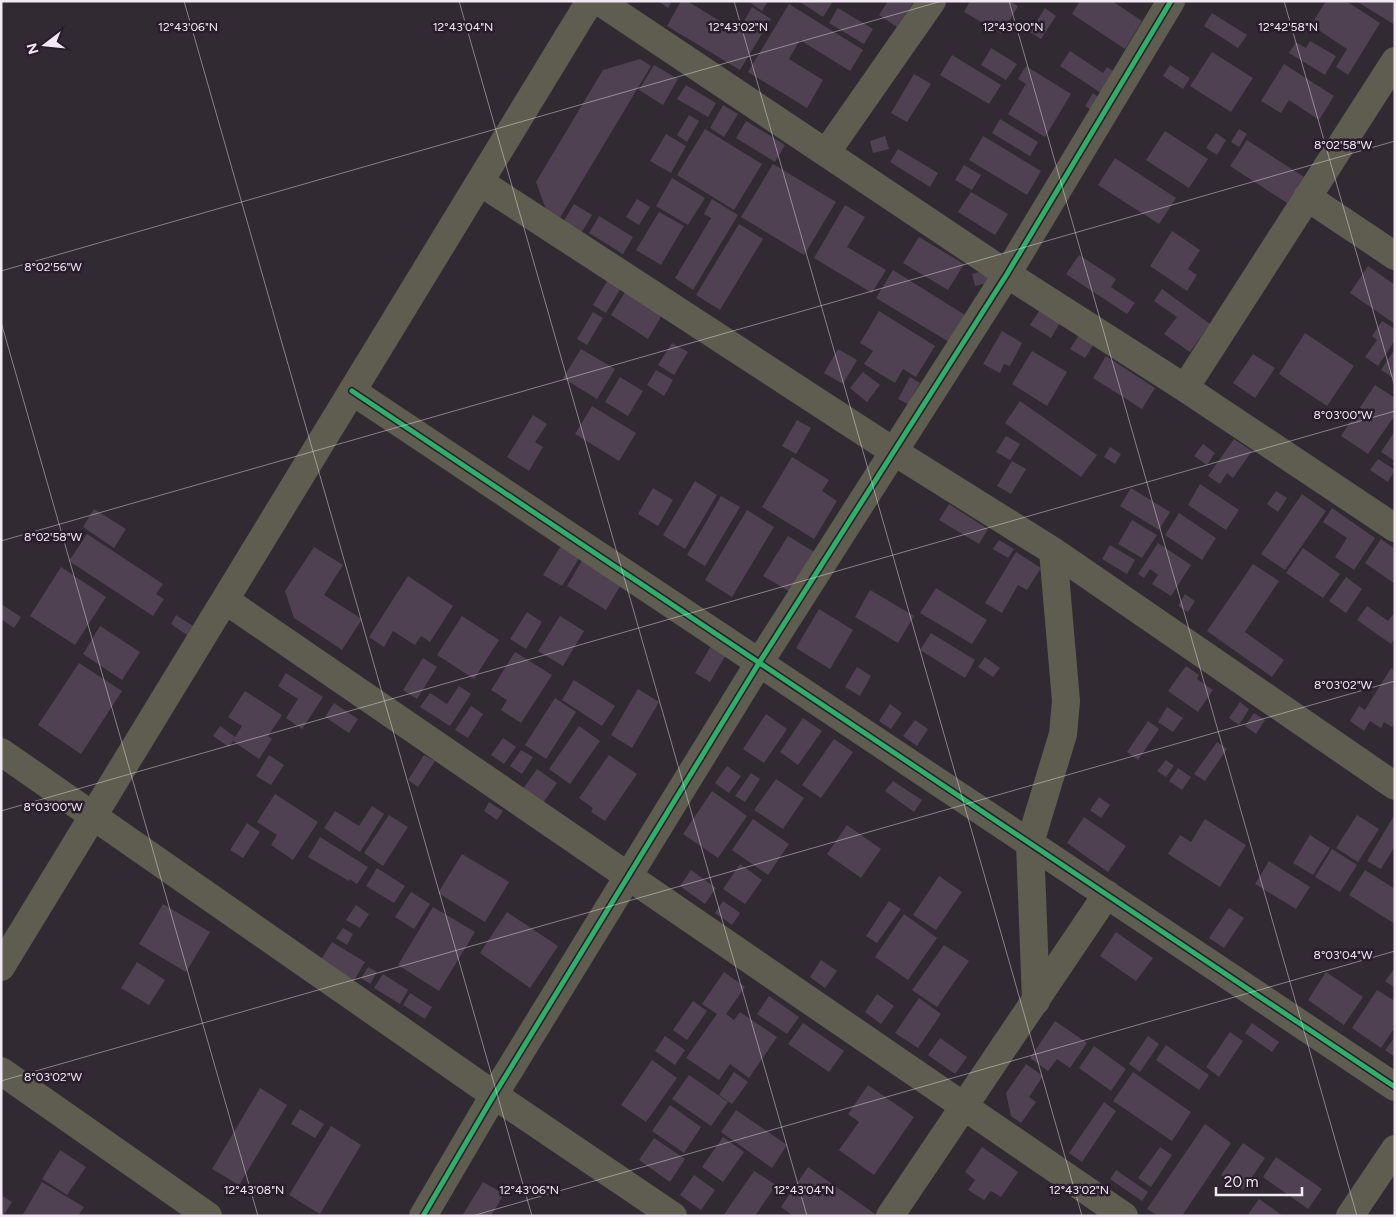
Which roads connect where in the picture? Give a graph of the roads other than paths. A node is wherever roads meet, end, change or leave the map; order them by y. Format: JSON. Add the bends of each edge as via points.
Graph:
{"nodes":[{"id":1,"x":590,"y":1,"type":"edge"},
{"id":2,"x":599,"y":1,"type":"edge"},
{"id":3,"x":932,"y":1,"type":"edge"},
{"id":4,"x":1161,"y":5,"type":"edge"},
{"id":5,"x":1395,"y":61,"type":"edge"},
{"id":6,"x":826,"y":153,"type":"junction"},
{"id":7,"x":480,"y":182,"type":"junction"},
{"id":8,"x":1307,"y":197,"type":"junction"},
{"id":9,"x":1395,"y":256,"type":"edge"},
{"id":10,"x":1008,"y":274,"type":"junction"},
{"id":11,"x":1185,"y":388,"type":"junction"},
{"id":12,"x":352,"y":391,"type":"junction"},
{"id":13,"x":893,"y":450,"type":"junction"},
{"id":14,"x":1395,"y":528,"type":"edge"},
{"id":15,"x":1053,"y":551,"type":"junction"},
{"id":16,"x":225,"y":600,"type":"junction"},
{"id":17,"x":759,"y":663,"type":"junction"},
{"id":18,"x":1,"y":752,"type":"edge"},
{"id":19,"x":1395,"y":786,"type":"edge"},
{"id":20,"x":94,"y":815,"type":"junction"},
{"id":21,"x":1030,"y":843,"type":"junction"},
{"id":22,"x":629,"y":877,"type":"junction"},
{"id":23,"x":1107,"y":894,"type":"junction"},
{"id":24,"x":1,"y":967,"type":"edge"},
{"id":25,"x":1036,"y":1000,"type":"junction"},
{"id":26,"x":1,"y":1071,"type":"edge"},
{"id":27,"x":1395,"y":1087,"type":"edge"},
{"id":28,"x":494,"y":1095,"type":"junction"},
{"id":29,"x":964,"y":1106,"type":"junction"},
{"id":30,"x":1395,"y":1149,"type":"edge"},
{"id":31,"x":208,"y":1216,"type":"edge"},
{"id":32,"x":423,"y":1216,"type":"edge"},
{"id":33,"x":674,"y":1216,"type":"edge"},
{"id":34,"x":890,"y":1216,"type":"edge"},
{"id":35,"x":1124,"y":1216,"type":"edge"},
{"id":36,"x":1350,"y":1216,"type":"edge"}],
"edges":[{"from":1,"to":7,"type":"street"},
{"from":2,"to":6,"type":"street"},
{"from":3,"to":6,"type":"street"},
{"from":4,"to":10,"type":"street"},
{"from":5,"to":8,"type":"street"},
{"from":6,"to":10,"type":"street"},
{"from":7,"to":12,"type":"street"},
{"from":7,"to":13,"type":"street"},
{"from":8,"to":9,"type":"street"},
{"from":8,"to":11,"type":"street"},
{"from":10,"to":11,"type":"street"},
{"from":10,"to":13,"type":"street"},
{"from":11,"to":14,"type":"street"},
{"from":12,"to":16,"type":"street"},
{"from":12,"to":17,"type":"street"},
{"from":13,"to":15,"type":"street"},
{"from":13,"to":17,"type":"street"},
{"from":15,"to":19,"type":"street"},
{"from":15,"to":21,"type":"street","via":[[1065,709],[1063,734]]},
{"from":16,"to":20,"type":"street"},
{"from":16,"to":22,"type":"street"},
{"from":17,"to":21,"type":"street"},
{"from":17,"to":22,"type":"street"},
{"from":18,"to":20,"type":"street"},
{"from":20,"to":24,"type":"street"},
{"from":20,"to":28,"type":"street"},
{"from":21,"to":23,"type":"street"},
{"from":21,"to":25,"type":"street"},
{"from":22,"to":28,"type":"street"},
{"from":22,"to":29,"type":"street"},
{"from":23,"to":25,"type":"street"},
{"from":23,"to":27,"type":"street"},
{"from":25,"to":29,"type":"street"},
{"from":26,"to":31,"type":"street"},
{"from":28,"to":32,"type":"street"},
{"from":28,"to":33,"type":"street"},
{"from":29,"to":34,"type":"street"},
{"from":29,"to":35,"type":"street"},
{"from":30,"to":36,"type":"street"}]}
